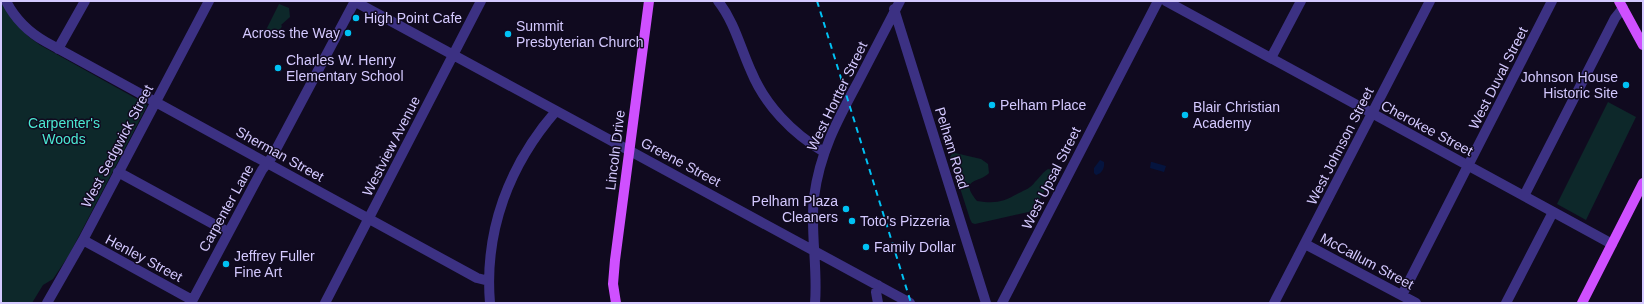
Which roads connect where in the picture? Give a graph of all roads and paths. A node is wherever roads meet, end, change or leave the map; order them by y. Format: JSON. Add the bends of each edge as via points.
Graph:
{"nodes":[{"id":1,"x":6,"y":1,"type":"edge"},
{"id":2,"x":84,"y":1,"type":"edge"},
{"id":3,"x":209,"y":1,"type":"edge"},
{"id":4,"x":355,"y":1,"type":"edge"},
{"id":5,"x":481,"y":1,"type":"edge"},
{"id":6,"x":649,"y":1,"type":"edge"},
{"id":7,"x":718,"y":1,"type":"edge"},
{"id":8,"x":900,"y":1,"type":"edge"},
{"id":9,"x":1158,"y":1,"type":"edge"},
{"id":10,"x":1166,"y":1,"type":"edge"},
{"id":11,"x":1301,"y":1,"type":"edge"},
{"id":12,"x":1430,"y":1,"type":"edge"},
{"id":13,"x":1552,"y":1,"type":"edge"},
{"id":14,"x":1621,"y":5,"type":"edge"},
{"id":15,"x":893,"y":6,"type":"edge"},
{"id":16,"x":1643,"y":45,"type":"edge"},
{"id":17,"x":58,"y":49,"type":"junction"},
{"id":18,"x":454,"y":55,"type":"junction"},
{"id":19,"x":1271,"y":58,"type":"junction"},
{"id":20,"x":155,"y":103,"type":"junction"},
{"id":21,"x":556,"y":111,"type":"junction"},
{"id":22,"x":1372,"y":114,"type":"junction"},
{"id":23,"x":629,"y":150,"type":"junction"},
{"id":24,"x":824,"y":152,"type":"junction"},
{"id":25,"x":267,"y":163,"type":"junction"},
{"id":26,"x":1468,"y":166,"type":"junction"},
{"id":27,"x":118,"y":172,"type":"junction"},
{"id":28,"x":1643,"y":183,"type":"edge"},
{"id":29,"x":1524,"y":196,"type":"junction"},
{"id":30,"x":1553,"y":212,"type":"junction"},
{"id":31,"x":369,"y":219,"type":"junction"},
{"id":32,"x":228,"y":232,"type":"junction"},
{"id":33,"x":83,"y":240,"type":"junction"},
{"id":34,"x":1305,"y":244,"type":"junction"},
{"id":35,"x":1612,"y":244,"type":"junction"},
{"id":36,"x":815,"y":251,"type":"junction"},
{"id":37,"x":489,"y":281,"type":"junction"},
{"id":38,"x":878,"y":286,"type":"junction"},
{"id":39,"x":1408,"y":300,"type":"edge"},
{"id":40,"x":192,"y":301,"type":"edge"},
{"id":41,"x":50,"y":302,"type":"edge"},
{"id":42,"x":325,"y":303,"type":"edge"},
{"id":43,"x":490,"y":303,"type":"edge"},
{"id":44,"x":616,"y":303,"type":"edge"},
{"id":45,"x":815,"y":303,"type":"edge"},
{"id":46,"x":878,"y":303,"type":"edge"},
{"id":47,"x":910,"y":303,"type":"edge"},
{"id":48,"x":986,"y":303,"type":"edge"},
{"id":49,"x":1002,"y":303,"type":"edge"},
{"id":50,"x":1274,"y":303,"type":"edge"},
{"id":51,"x":1506,"y":303,"type":"edge"},
{"id":52,"x":1582,"y":303,"type":"edge"}],
"edges":[{"from":1,"to":17,"type":"street","name":"Sherman Street","via":[[27,30]]},
{"from":2,"to":17,"type":"street"},
{"from":3,"to":20,"type":"street","name":"West Sedgwick Street"},
{"from":4,"to":18,"type":"street","name":"Greene Street"},
{"from":4,"to":25,"type":"street","name":"Carpenter Lane"},
{"from":5,"to":18,"type":"street","name":"Westview Avenue"},
{"from":6,"to":23,"type":"main road","name":"Lincoln Drive"},
{"from":7,"to":24,"type":"street","via":[[735,28],[750,70],[764,96],[786,123]]},
{"from":8,"to":15,"type":"street","name":"West Hortter Street"},
{"from":9,"to":49,"type":"street","name":"West Upsal Street"},
{"from":10,"to":19,"type":"street","name":"Cherokee Street"},
{"from":11,"to":19,"type":"street"},
{"from":12,"to":22,"type":"street","name":"West Johnson Street"},
{"from":13,"to":26,"type":"street","name":"West Duval Street"},
{"from":14,"to":16,"type":"main road"},
{"from":14,"to":29,"type":"street"},
{"from":15,"to":24,"type":"street","name":"West Hortter Street"},
{"from":15,"to":48,"type":"street","name":"Pelham Road"},
{"from":17,"to":20,"type":"street","name":"Sherman Street"},
{"from":18,"to":21,"type":"street","name":"Greene Street"},
{"from":18,"to":31,"type":"street","name":"Westview Avenue"},
{"from":19,"to":22,"type":"street","name":"Cherokee Street"},
{"from":20,"to":25,"type":"street","name":"Sherman Street"},
{"from":20,"to":27,"type":"street","name":"West Sedgwick Street"},
{"from":21,"to":23,"type":"street","name":"Greene Street"},
{"from":21,"to":37,"type":"street","via":[[524,153],[504,194],[493,239]]},
{"from":22,"to":26,"type":"street","name":"Cherokee Street"},
{"from":22,"to":34,"type":"street","name":"West Johnson Street"},
{"from":23,"to":36,"type":"street","name":"Greene Street"},
{"from":23,"to":44,"type":"main road","name":"Lincoln Drive","via":[[615,260],[613,284]]},
{"from":24,"to":36,"type":"street","name":"West Hortter Street","via":[[814,206]]},
{"from":25,"to":31,"type":"street","name":"Sherman Street"},
{"from":25,"to":32,"type":"street","name":"Carpenter Lane"},
{"from":26,"to":29,"type":"street","name":"Cherokee Street"},
{"from":26,"to":39,"type":"street","name":"West Duval Street"},
{"from":27,"to":32,"type":"street"},
{"from":27,"to":33,"type":"street","name":"West Sedgwick Street"},
{"from":28,"to":35,"type":"main road"},
{"from":29,"to":30,"type":"street","name":"Cherokee Street"},
{"from":30,"to":35,"type":"street","name":"Cherokee Street"},
{"from":30,"to":51,"type":"street"},
{"from":31,"to":37,"type":"street","name":"Sherman Street","via":[[477,278]]},
{"from":31,"to":42,"type":"street","name":"Westview Avenue"},
{"from":32,"to":40,"type":"street","name":"Carpenter Lane"},
{"from":33,"to":40,"type":"street","name":"Henley Street"},
{"from":33,"to":41,"type":"street","name":"West Sedgwick Street"},
{"from":34,"to":39,"type":"street","name":"McCallum Street"},
{"from":34,"to":50,"type":"street","name":"West Johnson Street"},
{"from":35,"to":52,"type":"main road"},
{"from":36,"to":38,"type":"street","name":"Greene Street"},
{"from":36,"to":45,"type":"street","name":"West Hortter Street"},
{"from":37,"to":43,"type":"street"},
{"from":38,"to":46,"type":"street"},
{"from":38,"to":47,"type":"street","name":"Greene Street"}]}
